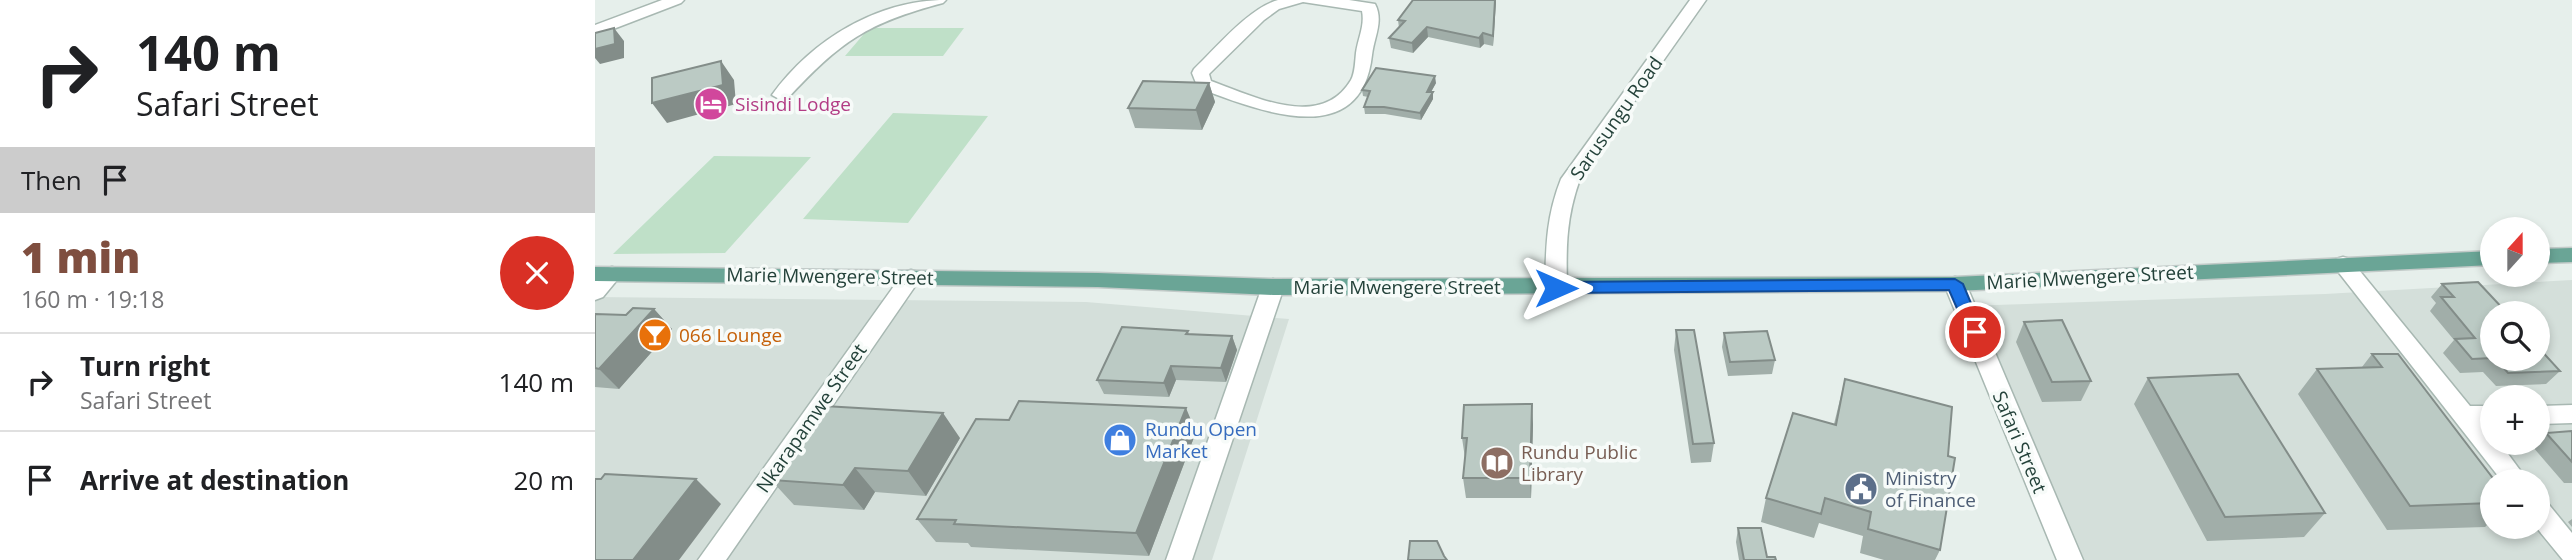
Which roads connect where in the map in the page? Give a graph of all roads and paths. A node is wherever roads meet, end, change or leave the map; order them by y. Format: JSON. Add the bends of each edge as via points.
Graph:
{"nodes":[{"id":1,"x":690,"y":0,"type":"edge"},
{"id":2,"x":938,"y":0,"type":"edge"},
{"id":3,"x":1296,"y":0,"type":"edge"},
{"id":4,"x":1309,"y":0,"type":"edge"},
{"id":5,"x":1698,"y":0,"type":"edge"},
{"id":6,"x":669,"y":2,"type":"edge"},
{"id":7,"x":1372,"y":3,"type":"edge"},
{"id":8,"x":595,"y":31,"type":"edge"},
{"id":9,"x":781,"y":95,"type":"dead end"},
{"id":10,"x":2572,"y":255,"type":"edge"},
{"id":11,"x":2550,"y":256,"type":"edge"},
{"id":12,"x":2480,"y":258,"type":"edge"},
{"id":13,"x":2343,"y":264,"type":"junction"},
{"id":14,"x":603,"y":274,"type":"edge"},
{"id":15,"x":911,"y":277,"type":"junction"},
{"id":16,"x":1955,"y":284,"type":"junction"},
{"id":17,"x":1273,"y":287,"type":"junction"},
{"id":18,"x":1556,"y":288,"type":"junction"},
{"id":19,"x":595,"y":292,"type":"edge"},
{"id":20,"x":2572,"y":414,"type":"edge"},
{"id":21,"x":2480,"y":415,"type":"edge"},
{"id":22,"x":2550,"y":415,"type":"edge"},
{"id":23,"x":2464,"y":416,"type":"junction"},
{"id":24,"x":2506,"y":469,"type":"edge"},
{"id":25,"x":2550,"y":525,"type":"edge"},
{"id":26,"x":2572,"y":552,"type":"edge"},
{"id":27,"x":711,"y":560,"type":"edge"},
{"id":28,"x":1179,"y":560,"type":"edge"},
{"id":29,"x":2070,"y":560,"type":"edge"}],
"edges":[{"from":1,"to":6,"type":"street"},
{"from":2,"to":9,"type":"street","via":[[853,30]]},
{"from":3,"to":7,"type":"street","via":[[1258,16],[1200,73],[1204,84],[1270,108],[1318,113],[1344,100],[1361,79]]},
{"from":4,"to":7,"type":"street"},
{"from":5,"to":18,"type":"street","name":"Sarusungu Road","via":[[1571,179],[1560,207],[1556,236]]},
{"from":6,"to":8,"type":"street"},
{"from":10,"to":11,"type":"main road"},
{"from":12,"to":13,"type":"main road","name":"Marie Mwengere Street"},
{"from":13,"to":16,"type":"main road","name":"Marie Mwengere Street"},
{"from":13,"to":23,"type":"street"},
{"from":14,"to":15,"type":"main road","name":"Marie Mwengere Street"},
{"from":14,"to":19,"type":"street"},
{"from":15,"to":17,"type":"main road","name":"Marie Mwengere Street"},
{"from":15,"to":27,"type":"street","name":"Nkarapamwe Street"},
{"from":16,"to":18,"type":"main road","name":"Marie Mwengere Street"},
{"from":16,"to":29,"type":"street","name":"Safari Street"},
{"from":17,"to":18,"type":"main road","name":"Marie Mwengere Street"},
{"from":17,"to":28,"type":"street"},
{"from":20,"to":22,"type":"street"},
{"from":21,"to":23,"type":"street"},
{"from":23,"to":24,"type":"street"},
{"from":25,"to":26,"type":"street"}]}
